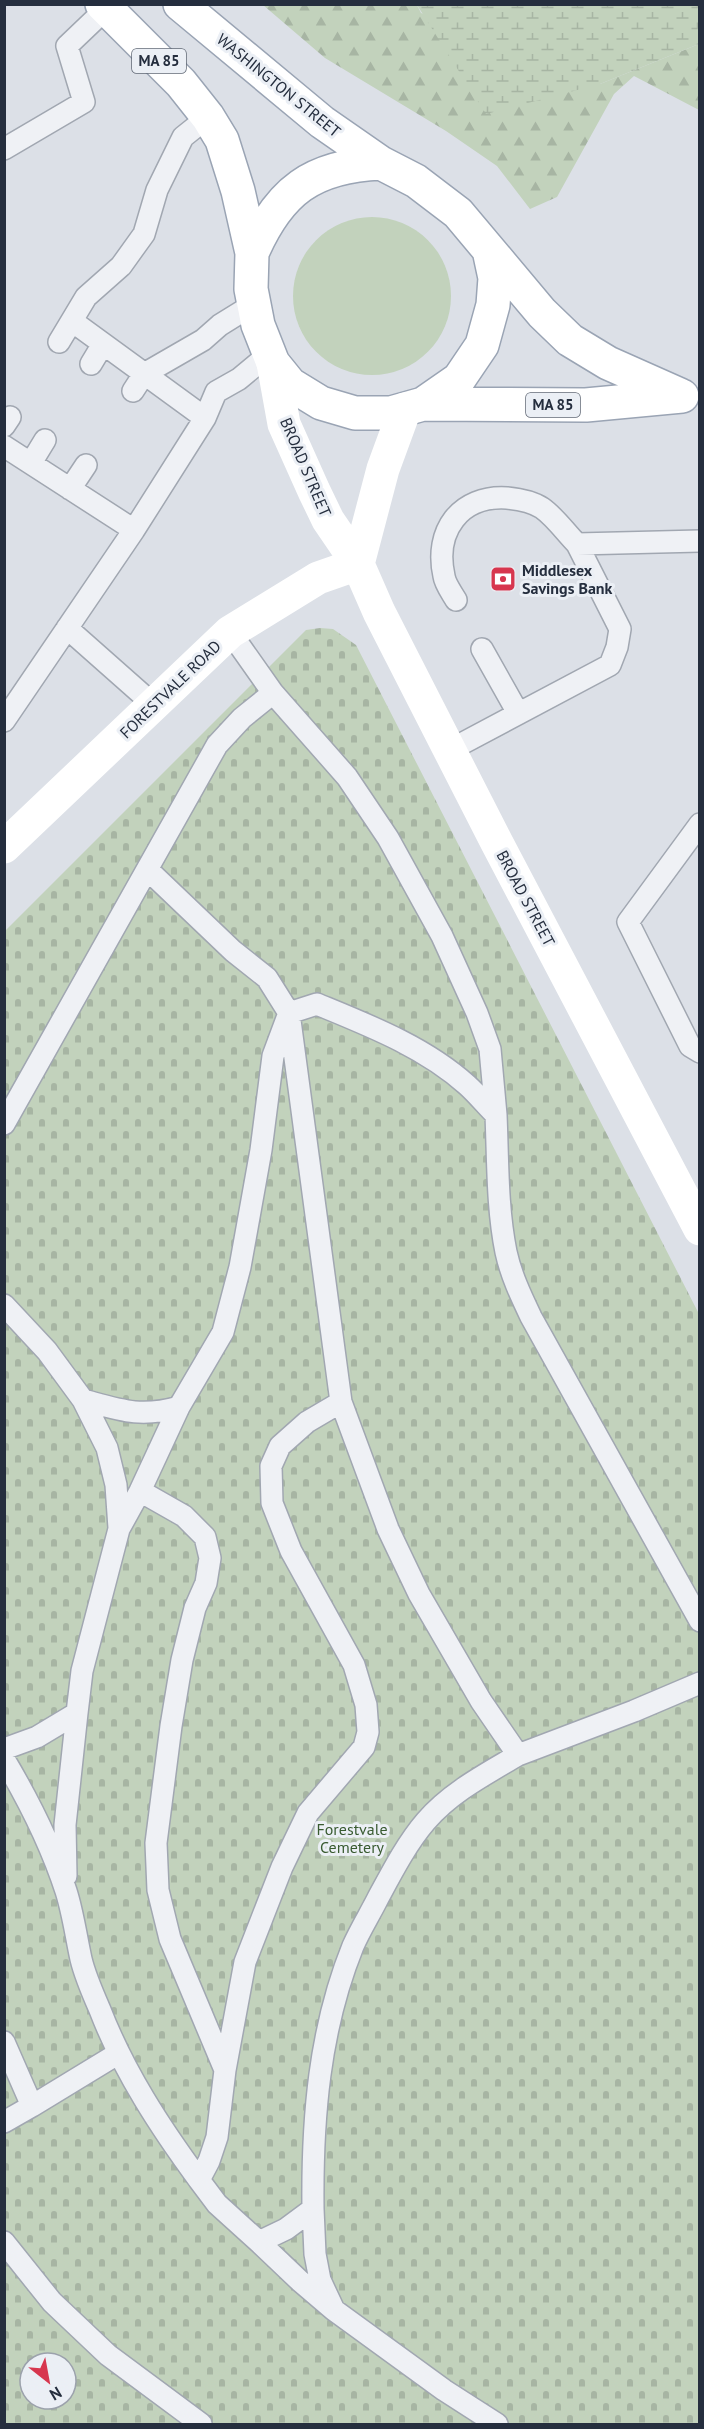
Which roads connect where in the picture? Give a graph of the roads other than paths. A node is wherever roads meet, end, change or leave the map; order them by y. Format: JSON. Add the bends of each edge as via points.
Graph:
{"nodes":[{"id":1,"x":180,"y":4,"type":"edge"},
{"id":2,"x":106,"y":6,"type":"edge"},
{"id":3,"x":208,"y":117,"type":"junction"},
{"id":4,"x":4,"y":149,"type":"edge"},
{"id":5,"x":381,"y":163,"type":"junction"},
{"id":6,"x":489,"y":250,"type":"junction"},
{"id":7,"x":252,"y":253,"type":"junction"},
{"id":8,"x":254,"y":304,"type":"junction"},
{"id":9,"x":72,"y":321,"type":"junction"},
{"id":10,"x":59,"y":342,"type":"dead end"},
{"id":11,"x":103,"y":344,"type":"junction"},
{"id":12,"x":271,"y":358,"type":"junction"},
{"id":13,"x":91,"y":364,"type":"dead end"},
{"id":14,"x":138,"y":382,"type":"junction"},
{"id":15,"x":694,"y":395,"type":"edge"},
{"id":16,"x":414,"y":406,"type":"junction"},
{"id":17,"x":205,"y":418,"type":"junction"},
{"id":18,"x":45,"y":440,"type":"dead end"},
{"id":19,"x":4,"y":446,"type":"edge"},
{"id":20,"x":31,"y":463,"type":"junction"},
{"id":21,"x":86,"y":465,"type":"dead end"},
{"id":22,"x":70,"y":489,"type":"junction"},
{"id":23,"x":134,"y":530,"type":"junction"},
{"id":24,"x":699,"y":541,"type":"edge"},
{"id":25,"x":577,"y":544,"type":"junction"},
{"id":26,"x":358,"y":564,"type":"junction"},
{"id":27,"x":456,"y":600,"type":"dead end"},
{"id":28,"x":67,"y":628,"type":"junction"},
{"id":29,"x":230,"y":632,"type":"junction"},
{"id":30,"x":482,"y":649,"type":"dead end"},
{"id":31,"x":273,"y":693,"type":"junction"},
{"id":32,"x":154,"y":705,"type":"junction"},
{"id":33,"x":518,"y":713,"type":"junction"},
{"id":34,"x":4,"y":721,"type":"edge"},
{"id":35,"x":450,"y":750,"type":"junction"},
{"id":36,"x":699,"y":824,"type":"edge"},
{"id":37,"x":4,"y":847,"type":"edge"},
{"id":38,"x":147,"y":870,"type":"junction"},
{"id":39,"x":289,"y":1013,"type":"junction"},
{"id":40,"x":699,"y":1052,"type":"edge"},
{"id":41,"x":496,"y":1115,"type":"junction"},
{"id":42,"x":4,"y":1124,"type":"edge"},
{"id":43,"x":699,"y":1229,"type":"edge"},
{"id":44,"x":4,"y":1305,"type":"edge"},
{"id":45,"x":83,"y":1400,"type":"junction"},
{"id":46,"x":341,"y":1402,"type":"junction"},
{"id":47,"x":179,"y":1407,"type":"junction"},
{"id":48,"x":140,"y":1491,"type":"junction"},
{"id":49,"x":119,"y":1529,"type":"junction"},
{"id":50,"x":699,"y":1621,"type":"edge"},
{"id":51,"x":699,"y":1683,"type":"edge"},
{"id":52,"x":77,"y":1713,"type":"junction"},
{"id":53,"x":4,"y":1749,"type":"edge"},
{"id":54,"x":518,"y":1755,"type":"junction"},
{"id":55,"x":4,"y":1759,"type":"edge"},
{"id":56,"x":66,"y":1892,"type":"junction"},
{"id":57,"x":4,"y":2042,"type":"edge"},
{"id":58,"x":119,"y":2053,"type":"junction"},
{"id":59,"x":225,"y":2070,"type":"junction"},
{"id":60,"x":32,"y":2106,"type":"junction"},
{"id":61,"x":4,"y":2122,"type":"edge"},
{"id":62,"x":198,"y":2180,"type":"junction"},
{"id":63,"x":313,"y":2209,"type":"junction"},
{"id":64,"x":4,"y":2242,"type":"edge"},
{"id":65,"x":259,"y":2242,"type":"junction"},
{"id":66,"x":334,"y":2310,"type":"junction"},
{"id":67,"x":201,"y":2424,"type":"edge"},
{"id":68,"x":496,"y":2424,"type":"edge"}],
"edges":[{"from":1,"to":5,"type":"main road","name":"WASHINGTON STREET","number":"MA 85","via":[[281,90]]},
{"from":2,"to":3,"type":"main road","name":"WASHINGTON STREET","number":"MA 85","via":[[181,83]]},
{"from":2,"to":4,"type":"lane","via":[[67,46],[84,102]]},
{"from":3,"to":7,"type":"main road","name":"WASHINGTON STREET","number":"MA 85","via":[[222,140]]},
{"from":3,"to":9,"type":"lane","via":[[183,137],[157,190],[144,234],[121,266],[86,297]]},
{"from":5,"to":6,"type":"main road","name":"WASHINGTON STREET","number":"MA 85","via":[[416,181],[458,213]]},
{"from":5,"to":7,"type":"main road","name":"WASHINGTON STREET","via":[[334,169],[300,185],[279,204]]},
{"from":6,"to":15,"type":"main road","name":"WASHINGTON STREET","number":"MA 85","via":[[570,340],[608,363]]},
{"from":6,"to":16,"type":"main road","name":"WASHINGTON STREET","via":[[494,296],[482,345],[459,379]]},
{"from":7,"to":8,"type":"main road","name":"WASHINGTON STREET","number":"MA 85"},
{"from":8,"to":12,"type":"main road","name":"WASHINGTON STREET","number":"MA 85"},
{"from":8,"to":14,"type":"lane"},
{"from":9,"to":10,"type":"lane"},
{"from":9,"to":11,"type":"lane"},
{"from":11,"to":13,"type":"lane"},
{"from":11,"to":14,"type":"lane"},
{"from":12,"to":16,"type":"main road","name":"WASHINGTON STREET","number":"MA 85","via":[[290,384],[321,403],[355,413],[391,413]]},
{"from":12,"to":17,"type":"lane","via":[[216,392]]},
{"from":12,"to":26,"type":"main road","name":"BROAD STREET","via":[[284,424],[328,520]]},
{"from":14,"to":17,"type":"lane"},
{"from":15,"to":16,"type":"main road","name":"WASHINGTON STREET","number":"MA 85","via":[[586,405]]},
{"from":16,"to":26,"type":"main road","via":[[380,478]]},
{"from":17,"to":23,"type":"lane"},
{"from":18,"to":20,"type":"lane"},
{"from":19,"to":20,"type":"lane"},
{"from":20,"to":22,"type":"lane"},
{"from":21,"to":22,"type":"lane"},
{"from":22,"to":23,"type":"lane"},
{"from":23,"to":28,"type":"lane"},
{"from":24,"to":25,"type":"lane"},
{"from":25,"to":27,"type":"lane","via":[[541,507],[515,498],[493,497],[468,505],[450,522],[441,546],[444,578]]},
{"from":25,"to":33,"type":"lane","via":[[620,629],[617,647],[610,665]]},
{"from":26,"to":29,"type":"main road","name":"FORESTVALE ROAD","via":[[318,578]]},
{"from":26,"to":35,"type":"main road","name":"BROAD STREET"},
{"from":28,"to":32,"type":"lane"},
{"from":28,"to":34,"type":"lane"},
{"from":29,"to":31,"type":"lane"},
{"from":29,"to":32,"type":"main road","name":"FORESTVALE ROAD"},
{"from":30,"to":33,"type":"lane"},
{"from":31,"to":38,"type":"lane","via":[[217,745]]},
{"from":31,"to":41,"type":"lane","via":[[347,777],[388,838],[442,936],[490,1049]]},
{"from":32,"to":37,"type":"main road","name":"FORESTVALE ROAD"},
{"from":33,"to":35,"type":"lane"},
{"from":35,"to":43,"type":"main road","name":"BROAD STREET"},
{"from":36,"to":40,"type":"lane","via":[[628,922],[690,1046]]},
{"from":38,"to":39,"type":"lane","via":[[267,978]]},
{"from":38,"to":42,"type":"lane"},
{"from":39,"to":41,"type":"lane","via":[[317,1004],[362,1023],[426,1056],[465,1084]]},
{"from":39,"to":46,"type":"lane"},
{"from":39,"to":47,"type":"lane","via":[[273,1056],[242,1255],[223,1332]]},
{"from":41,"to":50,"type":"lane","via":[[506,1253],[515,1282]]},
{"from":44,"to":45,"type":"lane","via":[[47,1351]]},
{"from":45,"to":47,"type":"lane","via":[[130,1413],[160,1413]]},
{"from":45,"to":49,"type":"lane","via":[[107,1448],[116,1485]]},
{"from":46,"to":54,"type":"lane","via":[[388,1529],[419,1594],[481,1701]]},
{"from":46,"to":59,"type":"lane","via":[[307,1422],[280,1446],[271,1466],[272,1503],[291,1551],[354,1665],[366,1705],[368,1732],[364,1747],[308,1814],[282,1867],[245,1962]]},
{"from":47,"to":48,"type":"lane"},
{"from":48,"to":49,"type":"lane"},
{"from":48,"to":59,"type":"lane","via":[[184,1516],[205,1537],[210,1558],[182,1660],[156,1843],[158,1890],[170,1939]]},
{"from":49,"to":52,"type":"lane","via":[[82,1671]]},
{"from":51,"to":54,"type":"lane"},
{"from":52,"to":53,"type":"lane","via":[[37,1737]]},
{"from":52,"to":56,"type":"lane","via":[[65,1825]]},
{"from":54,"to":63,"type":"lane","via":[[462,1789],[426,1821],[391,1874],[353,1945],[334,2001],[320,2065]]},
{"from":55,"to":56,"type":"lane","via":[[43,1832]]},
{"from":56,"to":58,"type":"lane","via":[[82,1962]]},
{"from":57,"to":60,"type":"lane"},
{"from":58,"to":60,"type":"lane"},
{"from":58,"to":62,"type":"lane","via":[[167,2137]]},
{"from":59,"to":62,"type":"lane","via":[[217,2137]]},
{"from":60,"to":61,"type":"lane"},
{"from":62,"to":65,"type":"lane","via":[[217,2204]]},
{"from":63,"to":65,"type":"lane"},
{"from":63,"to":66,"type":"lane","via":[[320,2280]]},
{"from":64,"to":67,"type":"lane","via":[[52,2302],[108,2355]]},
{"from":65,"to":66,"type":"lane"},
{"from":66,"to":68,"type":"lane"}]}
